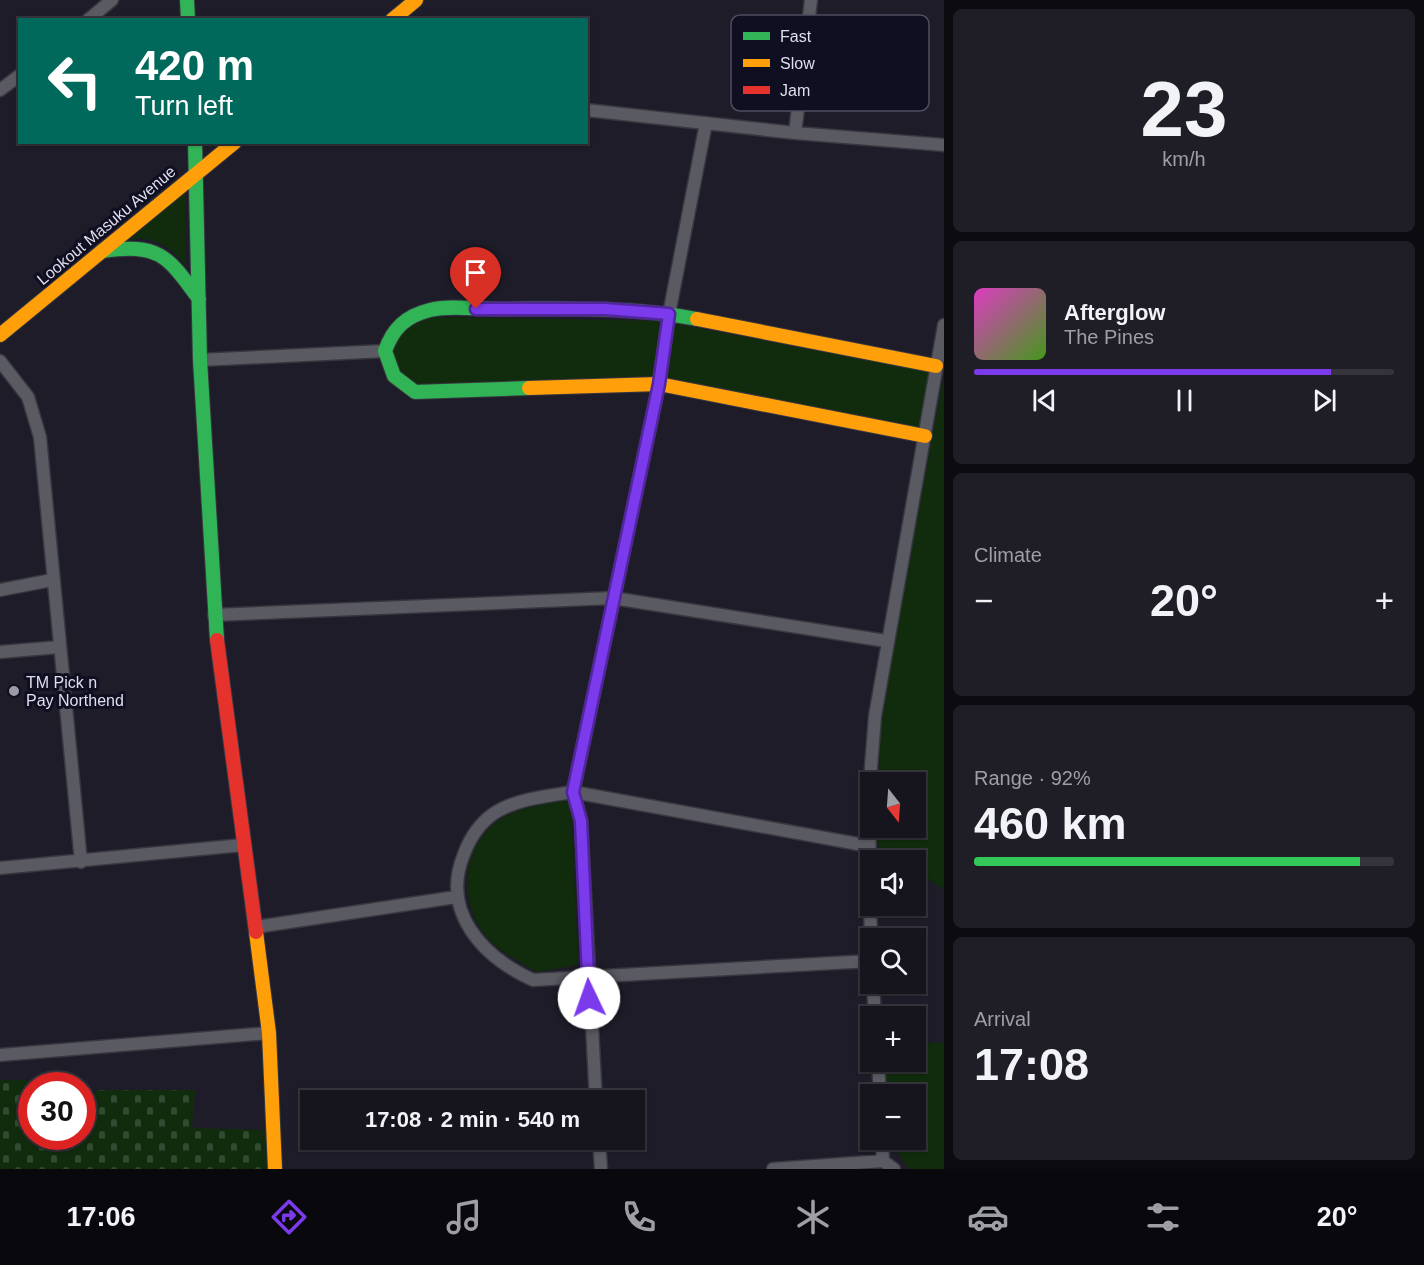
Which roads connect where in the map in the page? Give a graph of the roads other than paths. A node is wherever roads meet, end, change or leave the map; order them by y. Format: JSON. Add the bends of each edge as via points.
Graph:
{"nodes":[{"id":1,"x":112,"y":0,"type":"edge"},
{"id":2,"x":187,"y":0,"type":"edge"},
{"id":3,"x":416,"y":0,"type":"edge"},
{"id":4,"x":811,"y":0,"type":"edge"},
{"id":5,"x":809,"y":15,"type":"edge"},
{"id":6,"x":90,"y":18,"type":"edge"},
{"id":7,"x":188,"y":18,"type":"edge"},
{"id":8,"x":395,"y":18,"type":"edge"},
{"id":9,"x":18,"y":76,"type":"edge"},
{"id":10,"x":0,"y":90,"type":"edge"},
{"id":11,"x":588,"y":110,"type":"edge"},
{"id":12,"x":798,"y":111,"type":"edge"},
{"id":13,"x":706,"y":123,"type":"junction"},
{"id":14,"x":795,"y":133,"type":"junction"},
{"id":15,"x":195,"y":144,"type":"edge"},
{"id":16,"x":232,"y":144,"type":"edge"},
{"id":17,"x":944,"y":145,"type":"edge"},
{"id":18,"x":197,"y":171,"type":"junction"},
{"id":19,"x":102,"y":251,"type":"junction"},
{"id":20,"x":199,"y":299,"type":"junction"},
{"id":21,"x":669,"y":314,"type":"junction"},
{"id":22,"x":944,"y":325,"type":"edge"},
{"id":23,"x":0,"y":335,"type":"edge"},
{"id":24,"x":385,"y":351,"type":"junction"},
{"id":25,"x":200,"y":360,"type":"junction"},
{"id":26,"x":0,"y":361,"type":"edge"},
{"id":27,"x":936,"y":366,"type":"junction"},
{"id":28,"x":659,"y":384,"type":"junction"},
{"id":29,"x":925,"y":436,"type":"junction"},
{"id":30,"x":52,"y":580,"type":"junction"},
{"id":31,"x":0,"y":590,"type":"edge"},
{"id":32,"x":613,"y":598,"type":"junction"},
{"id":33,"x":213,"y":615,"type":"junction"},
{"id":34,"x":886,"y":641,"type":"junction"},
{"id":35,"x":60,"y":647,"type":"junction"},
{"id":36,"x":0,"y":652,"type":"edge"},
{"id":37,"x":573,"y":792,"type":"junction"},
{"id":38,"x":243,"y":845,"type":"junction"},
{"id":39,"x":869,"y":846,"type":"junction"},
{"id":40,"x":869,"y":850,"type":"edge"},
{"id":41,"x":81,"y":862,"type":"junction"},
{"id":42,"x":0,"y":868,"type":"edge"},
{"id":43,"x":456,"y":897,"type":"junction"},
{"id":44,"x":256,"y":927,"type":"junction"},
{"id":45,"x":860,"y":962,"type":"edge"},
{"id":46,"x":588,"y":977,"type":"junction"},
{"id":47,"x":268,"y":1033,"type":"junction"},
{"id":48,"x":0,"y":1055,"type":"edge"},
{"id":49,"x":595,"y":1090,"type":"edge"},
{"id":50,"x":599,"y":1150,"type":"edge"},
{"id":51,"x":882,"y":1150,"type":"edge"},
{"id":52,"x":883,"y":1161,"type":"junction"},
{"id":53,"x":276,"y":1169,"type":"edge"},
{"id":54,"x":600,"y":1169,"type":"edge"},
{"id":55,"x":773,"y":1169,"type":"edge"},
{"id":56,"x":894,"y":1169,"type":"edge"}],
"edges":[{"from":1,"to":6,"type":"street"},
{"from":2,"to":7,"type":"street"},
{"from":3,"to":8,"type":"street"},
{"from":4,"to":5,"type":"street"},
{"from":9,"to":10,"type":"street"},
{"from":11,"to":13,"type":"street"},
{"from":12,"to":14,"type":"street"},
{"from":13,"to":14,"type":"street"},
{"from":13,"to":21,"type":"street"},
{"from":14,"to":17,"type":"street"},
{"from":15,"to":18,"type":"street"},
{"from":16,"to":18,"type":"street","name":"Lookout Masuku Avenue"},
{"from":18,"to":19,"type":"street","name":"Lookout Masuku Avenue"},
{"from":18,"to":20,"type":"street"},
{"from":19,"to":20,"type":"street","via":[[136,246],[153,250],[182,274]]},
{"from":19,"to":23,"type":"street","name":"Lookout Masuku Avenue"},
{"from":20,"to":25,"type":"street"},
{"from":21,"to":24,"type":"street","via":[[605,309],[433,309],[397,325]]},
{"from":21,"to":27,"type":"street"},
{"from":21,"to":28,"type":"street"},
{"from":22,"to":27,"type":"street"},
{"from":24,"to":25,"type":"street"},
{"from":24,"to":28,"type":"street","via":[[394,376],[415,392]]},
{"from":25,"to":33,"type":"street"},
{"from":26,"to":30,"type":"street","via":[[28,397],[36,418]]},
{"from":27,"to":29,"type":"street"},
{"from":28,"to":29,"type":"street"},
{"from":28,"to":32,"type":"street"},
{"from":29,"to":34,"type":"street"},
{"from":30,"to":31,"type":"street"},
{"from":30,"to":35,"type":"street"},
{"from":32,"to":33,"type":"street"},
{"from":32,"to":34,"type":"street"},
{"from":32,"to":37,"type":"street"},
{"from":33,"to":38,"type":"street"},
{"from":34,"to":39,"type":"street","via":[[875,716]]},
{"from":35,"to":36,"type":"street"},
{"from":35,"to":41,"type":"street"},
{"from":37,"to":39,"type":"street"},
{"from":37,"to":43,"type":"street","via":[[526,800],[494,813],[471,836],[459,865]]},
{"from":37,"to":46,"type":"street","via":[[581,821]]},
{"from":38,"to":41,"type":"street"},
{"from":38,"to":44,"type":"street"},
{"from":39,"to":40,"type":"street"},
{"from":41,"to":42,"type":"street"},
{"from":43,"to":44,"type":"street"},
{"from":43,"to":46,"type":"street","via":[[485,949],[506,966],[533,980]]},
{"from":44,"to":47,"type":"street"},
{"from":45,"to":46,"type":"street"},
{"from":46,"to":49,"type":"street"},
{"from":47,"to":48,"type":"street"},
{"from":47,"to":53,"type":"street"},
{"from":50,"to":54,"type":"street"},
{"from":51,"to":52,"type":"street"},
{"from":52,"to":55,"type":"street"},
{"from":52,"to":56,"type":"street"}]}
